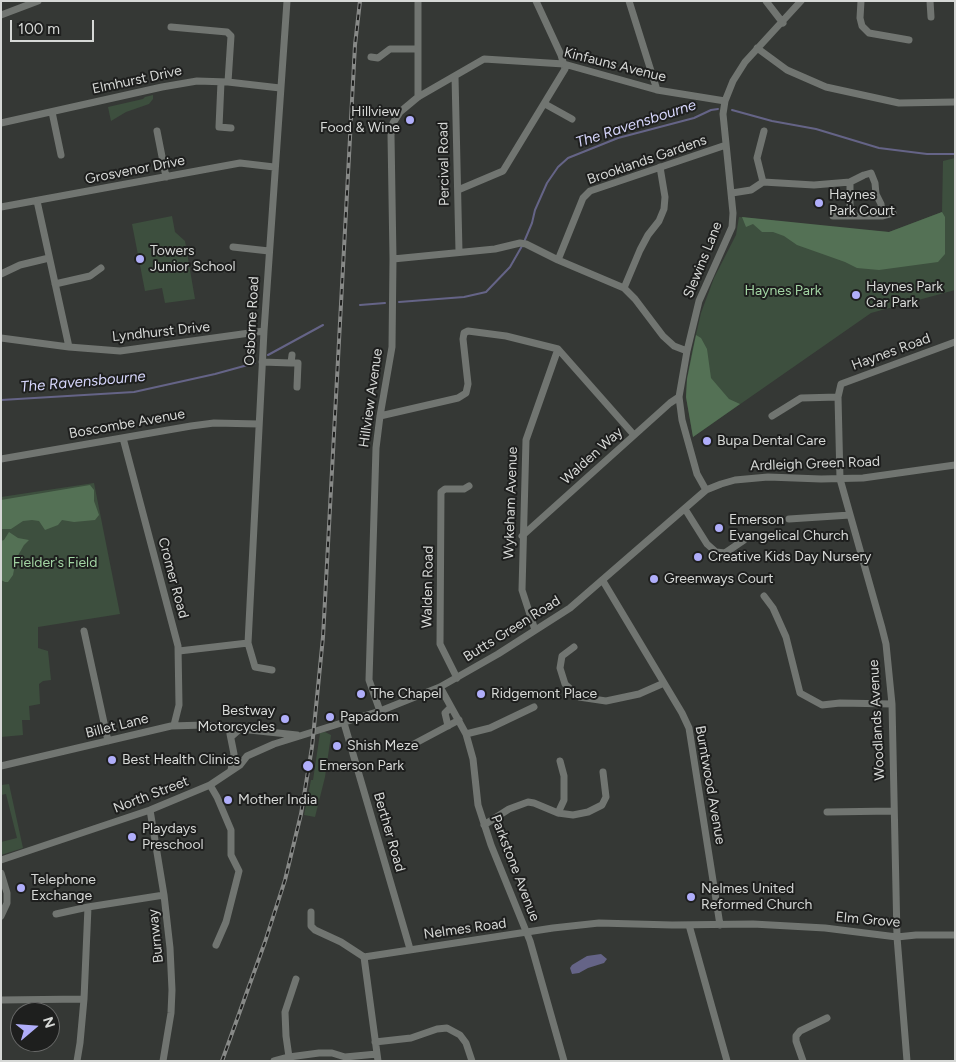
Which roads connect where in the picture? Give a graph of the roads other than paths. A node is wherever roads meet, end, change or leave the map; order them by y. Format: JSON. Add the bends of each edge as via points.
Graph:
{"nodes":[{"id":1,"x":38,"y":1,"type":"edge"},
{"id":2,"x":287,"y":1,"type":"edge"},
{"id":3,"x":418,"y":1,"type":"edge"},
{"id":4,"x":536,"y":1,"type":"edge"},
{"id":5,"x":629,"y":1,"type":"edge"},
{"id":6,"x":766,"y":1,"type":"edge"},
{"id":7,"x":801,"y":1,"type":"edge"},
{"id":8,"x":861,"y":1,"type":"edge"},
{"id":9,"x":930,"y":1,"type":"edge"},
{"id":10,"x":1,"y":15,"type":"edge"},
{"id":11,"x":931,"y":17,"type":"dead end"},
{"id":12,"x":783,"y":23,"type":"junction"},
{"id":13,"x":171,"y":27,"type":"dead end"},
{"id":14,"x":908,"y":40,"type":"dead end"},
{"id":15,"x":757,"y":48,"type":"junction"},
{"id":16,"x":417,"y":49,"type":"junction"},
{"id":17,"x":371,"y":58,"type":"dead end"},
{"id":18,"x":564,"y":64,"type":"junction"},
{"id":19,"x":455,"y":76,"type":"junction"},
{"id":20,"x":224,"y":82,"type":"junction"},
{"id":21,"x":280,"y":88,"type":"junction"},
{"id":22,"x":657,"y":90,"type":"junction"},
{"id":23,"x":418,"y":97,"type":"junction"},
{"id":24,"x":724,"y":101,"type":"junction"},
{"id":25,"x":955,"y":102,"type":"edge"},
{"id":26,"x":545,"y":104,"type":"junction"},
{"id":27,"x":52,"y":112,"type":"junction"},
{"id":28,"x":572,"y":119,"type":"dead end"},
{"id":29,"x":1,"y":123,"type":"edge"},
{"id":30,"x":231,"y":128,"type":"dead end"},
{"id":31,"x":764,"y":131,"type":"dead end"},
{"id":32,"x":157,"y":132,"type":"dead end"},
{"id":33,"x":726,"y":145,"type":"junction"},
{"id":34,"x":61,"y":155,"type":"dead end"},
{"id":35,"x":274,"y":167,"type":"junction"},
{"id":36,"x":660,"y":167,"type":"junction"},
{"id":37,"x":166,"y":177,"type":"junction"},
{"id":38,"x":762,"y":182,"type":"junction"},
{"id":39,"x":850,"y":182,"type":"junction"},
{"id":40,"x":458,"y":190,"type":"junction"},
{"id":41,"x":732,"y":193,"type":"junction"},
{"id":42,"x":37,"y":201,"type":"junction"},
{"id":43,"x":1,"y":207,"type":"edge"},
{"id":44,"x":893,"y":213,"type":"dead end"},
{"id":45,"x":850,"y":215,"type":"junction"},
{"id":46,"x":833,"y":216,"type":"dead end"},
{"id":47,"x":882,"y":216,"type":"junction"},
{"id":48,"x":233,"y":247,"type":"dead end"},
{"id":49,"x":269,"y":251,"type":"junction"},
{"id":50,"x":459,"y":252,"type":"junction"},
{"id":51,"x":49,"y":258,"type":"junction"},
{"id":52,"x":393,"y":259,"type":"junction"},
{"id":53,"x":558,"y":260,"type":"junction"},
{"id":54,"x":101,"y":268,"type":"dead end"},
{"id":55,"x":1,"y":274,"type":"edge"},
{"id":56,"x":55,"y":284,"type":"junction"},
{"id":57,"x":624,"y":288,"type":"junction"},
{"id":58,"x":264,"y":331,"type":"junction"},
{"id":59,"x":1,"y":338,"type":"edge"},
{"id":60,"x":955,"y":342,"type":"edge"},
{"id":61,"x":69,"y":347,"type":"junction"},
{"id":62,"x":558,"y":349,"type":"junction"},
{"id":63,"x":687,"y":351,"type":"junction"},
{"id":64,"x":262,"y":362,"type":"junction"},
{"id":65,"x":297,"y":387,"type":"dead end"},
{"id":66,"x":679,"y":397,"type":"junction"},
{"id":67,"x":838,"y":397,"type":"junction"},
{"id":68,"x":380,"y":416,"type":"junction"},
{"id":69,"x":772,"y":416,"type":"dead end"},
{"id":70,"x":258,"y":424,"type":"junction"},
{"id":71,"x":634,"y":435,"type":"junction"},
{"id":72,"x":123,"y":438,"type":"junction"},
{"id":73,"x":1,"y":459,"type":"edge"},
{"id":74,"x":955,"y":465,"type":"edge"},
{"id":75,"x":840,"y":479,"type":"junction"},
{"id":76,"x":469,"y":486,"type":"dead end"},
{"id":77,"x":706,"y":490,"type":"junction"},
{"id":78,"x":686,"y":509,"type":"junction"},
{"id":79,"x":850,"y":515,"type":"junction"},
{"id":80,"x":789,"y":519,"type":"dead end"},
{"id":81,"x":522,"y":536,"type":"junction"},
{"id":82,"x":744,"y":540,"type":"dead end"},
{"id":83,"x":603,"y":581,"type":"junction"},
{"id":84,"x":764,"y":596,"type":"dead end"},
{"id":85,"x":535,"y":630,"type":"junction"},
{"id":86,"x":84,"y":631,"type":"dead end"},
{"id":87,"x":248,"y":643,"type":"junction"},
{"id":88,"x":574,"y":647,"type":"dead end"},
{"id":89,"x":179,"y":650,"type":"junction"},
{"id":90,"x":272,"y":670,"type":"dead end"},
{"id":91,"x":457,"y":678,"type":"junction"},
{"id":92,"x":664,"y":683,"type":"junction"},
{"id":93,"x":440,"y":687,"type":"junction"},
{"id":94,"x":892,"y":704,"type":"junction"},
{"id":95,"x":451,"y":707,"type":"junction"},
{"id":96,"x":534,"y":707,"type":"dead end"},
{"id":97,"x":380,"y":711,"type":"junction"},
{"id":98,"x":459,"y":720,"type":"junction"},
{"id":99,"x":344,"y":723,"type":"junction"},
{"id":100,"x":174,"y":725,"type":"junction"},
{"id":101,"x":216,"y":726,"type":"junction"},
{"id":102,"x":448,"y":726,"type":"junction"},
{"id":103,"x":240,"y":729,"type":"junction"},
{"id":104,"x":272,"y":731,"type":"junction"},
{"id":105,"x":466,"y":734,"type":"junction"},
{"id":106,"x":300,"y":735,"type":"junction"},
{"id":107,"x":231,"y":737,"type":"junction"},
{"id":108,"x":108,"y":741,"type":"junction"},
{"id":109,"x":274,"y":744,"type":"junction"},
{"id":110,"x":412,"y":745,"type":"dead end"},
{"id":111,"x":234,"y":754,"type":"junction"},
{"id":112,"x":247,"y":756,"type":"junction"},
{"id":113,"x":560,"y":761,"type":"dead end"},
{"id":114,"x":1,"y":766,"type":"edge"},
{"id":115,"x":231,"y":770,"type":"junction"},
{"id":116,"x":602,"y":772,"type":"dead end"},
{"id":117,"x":210,"y":785,"type":"junction"},
{"id":118,"x":150,"y":810,"type":"junction"},
{"id":119,"x":894,"y":811,"type":"junction"},
{"id":120,"x":827,"y":812,"type":"dead end"},
{"id":121,"x":558,"y":813,"type":"junction"},
{"id":122,"x":484,"y":825,"type":"junction"},
{"id":123,"x":1,"y":860,"type":"edge"},
{"id":124,"x":1,"y":873,"type":"edge"},
{"id":125,"x":164,"y":895,"type":"junction"},
{"id":126,"x":88,"y":906,"type":"junction"},
{"id":127,"x":311,"y":912,"type":"dead end"},
{"id":128,"x":56,"y":914,"type":"dead end"},
{"id":129,"x":1,"y":916,"type":"edge"},
{"id":130,"x":720,"y":924,"type":"junction"},
{"id":131,"x":689,"y":925,"type":"junction"},
{"id":132,"x":527,"y":932,"type":"junction"},
{"id":133,"x":955,"y":935,"type":"edge"},
{"id":134,"x":898,"y":937,"type":"junction"},
{"id":135,"x":216,"y":945,"type":"dead end"},
{"id":136,"x":410,"y":949,"type":"junction"},
{"id":137,"x":364,"y":957,"type":"junction"},
{"id":138,"x":296,"y":978,"type":"dead end"},
{"id":139,"x":84,"y":999,"type":"junction"},
{"id":140,"x":1,"y":1000,"type":"edge"},
{"id":141,"x":827,"y":1018,"type":"dead end"},
{"id":142,"x":375,"y":1042,"type":"junction"},
{"id":143,"x":289,"y":1057,"type":"junction"},
{"id":144,"x":378,"y":1057,"type":"edge"},
{"id":145,"x":77,"y":1061,"type":"edge"},
{"id":146,"x":163,"y":1061,"type":"edge"},
{"id":147,"x":274,"y":1061,"type":"edge"},
{"id":148,"x":472,"y":1061,"type":"edge"},
{"id":149,"x":564,"y":1061,"type":"edge"},
{"id":150,"x":728,"y":1061,"type":"edge"},
{"id":151,"x":803,"y":1061,"type":"edge"},
{"id":152,"x":907,"y":1061,"type":"edge"}],
"edges":[{"from":1,"to":10,"type":"street"},
{"from":2,"to":21,"type":"street","name":"Osborne Road"},
{"from":3,"to":16,"type":"street"},
{"from":4,"to":18,"type":"street"},
{"from":5,"to":22,"type":"street"},
{"from":6,"to":12,"type":"street"},
{"from":7,"to":12,"type":"street","name":"Slewins Lane"},
{"from":8,"to":14,"type":"street","via":[[862,26],[869,33]]},
{"from":9,"to":11,"type":"street"},
{"from":12,"to":15,"type":"street","name":"Slewins Lane"},
{"from":13,"to":20,"type":"street","via":[[227,32],[231,36]]},
{"from":15,"to":24,"type":"street","name":"Slewins Lane","via":[[736,74]]},
{"from":15,"to":25,"type":"street","via":[[788,70],[826,87],[899,103]]},
{"from":16,"to":17,"type":"street","via":[[390,49],[378,58]]},
{"from":16,"to":23,"type":"street"},
{"from":18,"to":19,"type":"street","name":"Kinfauns Avenue","via":[[484,59]]},
{"from":18,"to":22,"type":"street","name":"Kinfauns Avenue"},
{"from":18,"to":26,"type":"street","via":[[565,70]]},
{"from":19,"to":23,"type":"street","name":"Kinfauns Avenue"},
{"from":19,"to":40,"type":"street","name":"Percival Road"},
{"from":20,"to":21,"type":"street","name":"Elmhurst Drive"},
{"from":20,"to":27,"type":"street","name":"Elmhurst Drive","via":[[196,81],[162,86]]},
{"from":20,"to":30,"type":"street","via":[[219,127]]},
{"from":21,"to":35,"type":"street","name":"Osborne Road"},
{"from":22,"to":24,"type":"street","name":"Kinfauns Avenue"},
{"from":23,"to":52,"type":"street","name":"Hillview Avenue","via":[[400,112],[393,123],[391,135]]},
{"from":24,"to":33,"type":"street","name":"Slewins Lane"},
{"from":26,"to":28,"type":"street"},
{"from":26,"to":40,"type":"street","via":[[504,171]]},
{"from":27,"to":29,"type":"street","name":"Elmhurst Drive"},
{"from":27,"to":34,"type":"street"},
{"from":31,"to":38,"type":"street","via":[[757,158]]},
{"from":32,"to":37,"type":"street"},
{"from":33,"to":36,"type":"street","name":"Brooklands Gardens"},
{"from":33,"to":41,"type":"street","name":"Slewins Lane"},
{"from":35,"to":37,"type":"street","name":"Grosvenor Drive","via":[[240,163]]},
{"from":35,"to":49,"type":"street","name":"Osborne Road"},
{"from":36,"to":53,"type":"street","name":"Brooklands Gardens","via":[[586,194]]},
{"from":36,"to":57,"type":"street","via":[[664,209],[640,250]]},
{"from":37,"to":42,"type":"street","name":"Grosvenor Drive"},
{"from":38,"to":39,"type":"street","via":[[814,185]]},
{"from":38,"to":41,"type":"street","via":[[751,190]]},
{"from":39,"to":45,"type":"street"},
{"from":39,"to":47,"type":"street","via":[[871,174]]},
{"from":40,"to":50,"type":"street","name":"Percival Road"},
{"from":41,"to":63,"type":"street","name":"Slewins Lane","via":[[732,227],[699,301]]},
{"from":42,"to":43,"type":"street","name":"Grosvenor Drive"},
{"from":42,"to":51,"type":"street"},
{"from":44,"to":47,"type":"street"},
{"from":45,"to":46,"type":"street"},
{"from":45,"to":47,"type":"street"},
{"from":48,"to":49,"type":"street"},
{"from":49,"to":58,"type":"street","name":"Osborne Road"},
{"from":50,"to":52,"type":"street"},
{"from":50,"to":53,"type":"street","via":[[523,243]]},
{"from":51,"to":55,"type":"street","via":[[20,265]]},
{"from":51,"to":56,"type":"street"},
{"from":52,"to":68,"type":"street","name":"Hillview Avenue","via":[[392,347]]},
{"from":53,"to":57,"type":"street"},
{"from":54,"to":56,"type":"street","via":[[90,276]]},
{"from":56,"to":61,"type":"street"},
{"from":57,"to":63,"type":"street","via":[[663,336],[674,346]]},
{"from":58,"to":61,"type":"street","name":"Lyndhurst Drive","via":[[120,351]]},
{"from":58,"to":64,"type":"street","name":"Osborne Road"},
{"from":59,"to":61,"type":"street","name":"Lyndhurst Drive"},
{"from":60,"to":67,"type":"street","name":"Haynes Road","via":[[841,384]]},
{"from":62,"to":68,"type":"street","via":[[506,336],[468,331],[463,339],[466,393],[458,398]]},
{"from":62,"to":71,"type":"street"},
{"from":62,"to":81,"type":"street","name":"Wykeham Avenue","via":[[526,440]]},
{"from":63,"to":66,"type":"street","name":"Slewins Lane"},
{"from":64,"to":65,"type":"street","via":[[292,359],[298,363]]},
{"from":64,"to":70,"type":"street","name":"Osborne Road"},
{"from":66,"to":71,"type":"street","name":"Walden Way"},
{"from":66,"to":77,"type":"street","name":"Slewins Lane","via":[[694,464]]},
{"from":67,"to":69,"type":"street","via":[[801,398]]},
{"from":67,"to":75,"type":"street"},
{"from":68,"to":97,"type":"street","name":"Hillview Avenue","via":[[376,448],[369,680]]},
{"from":70,"to":72,"type":"street","name":"Boscombe Avenue","via":[[214,422]]},
{"from":70,"to":87,"type":"street","name":"Osborne Road"},
{"from":71,"to":81,"type":"street","name":"Walden Way"},
{"from":72,"to":73,"type":"street","name":"Boscombe Avenue"},
{"from":72,"to":89,"type":"street","name":"Cromer Road"},
{"from":74,"to":75,"type":"street","name":"Ardleigh Green Road"},
{"from":75,"to":77,"type":"street","name":"Ardleigh Green Road","via":[[755,478],[735,480]]},
{"from":75,"to":79,"type":"street","name":"Woodlands Avenue"},
{"from":76,"to":91,"type":"street","name":"Walden Road","via":[[441,492],[440,644]]},
{"from":77,"to":78,"type":"street","name":"Butts Green Road"},
{"from":78,"to":82,"type":"street","via":[[707,544],[716,552],[725,553]]},
{"from":78,"to":83,"type":"street","name":"Butts Green Road"},
{"from":79,"to":80,"type":"street"},
{"from":79,"to":94,"type":"street","name":"Woodlands Avenue","via":[[884,636]]},
{"from":81,"to":85,"type":"street","name":"Wykeham Avenue","via":[[522,590]]},
{"from":83,"to":85,"type":"street","name":"Butts Green Road","via":[[570,608]]},
{"from":83,"to":92,"type":"street","name":"Burntwood Avenue"},
{"from":84,"to":94,"type":"street","via":[[786,637],[800,693],[822,705]]},
{"from":85,"to":91,"type":"street","name":"Butts Green Road"},
{"from":86,"to":108,"type":"street"},
{"from":87,"to":89,"type":"street"},
{"from":87,"to":90,"type":"street","name":"Osborne Road","via":[[255,667]]},
{"from":88,"to":92,"type":"street","via":[[562,656],[560,668],[565,684],[579,696],[606,701],[639,694]]},
{"from":89,"to":100,"type":"street","name":"Cromer Road","via":[[179,705]]},
{"from":91,"to":93,"type":"street","name":"Butts Green Road"},
{"from":92,"to":130,"type":"street","name":"Burntwood Avenue","via":[[689,728]]},
{"from":93,"to":95,"type":"street","name":"Parkstone Avenue"},
{"from":93,"to":97,"type":"street","name":"Butts Green Road"},
{"from":94,"to":119,"type":"street","name":"Woodlands Avenue"},
{"from":95,"to":98,"type":"street","name":"Parkstone Avenue"},
{"from":95,"to":102,"type":"street","via":[[445,713]]},
{"from":96,"to":105,"type":"street","via":[[490,728]]},
{"from":97,"to":99,"type":"street","name":"Butts Green Road"},
{"from":98,"to":102,"type":"street"},
{"from":98,"to":105,"type":"street","name":"Parkstone Avenue"},
{"from":99,"to":106,"type":"street","name":"Butts Green Road"},
{"from":99,"to":136,"type":"street","name":"Berther Road"},
{"from":100,"to":101,"type":"street","name":"Billet Lane"},
{"from":100,"to":108,"type":"street","name":"Billet Lane"},
{"from":101,"to":103,"type":"street","name":"Billet Lane"},
{"from":101,"to":107,"type":"street","via":[[227,730]]},
{"from":102,"to":110,"type":"street"},
{"from":103,"to":104,"type":"street","name":"Billet Lane"},
{"from":103,"to":107,"type":"street"},
{"from":104,"to":106,"type":"street","name":"Billet Lane"},
{"from":104,"to":109,"type":"street"},
{"from":105,"to":122,"type":"street","name":"Parkstone Avenue"},
{"from":106,"to":109,"type":"street","name":"North Street"},
{"from":107,"to":111,"type":"street"},
{"from":108,"to":114,"type":"street","name":"Billet Lane"},
{"from":109,"to":112,"type":"street","name":"North Street"},
{"from":111,"to":112,"type":"street"},
{"from":111,"to":115,"type":"street"},
{"from":112,"to":115,"type":"street","name":"North Street"},
{"from":113,"to":121,"type":"street","via":[[564,800]]},
{"from":115,"to":117,"type":"street","name":"North Street"},
{"from":116,"to":121,"type":"street","via":[[606,797],[602,805],[573,815]]},
{"from":117,"to":118,"type":"street","name":"North Street"},
{"from":117,"to":135,"type":"street","via":[[229,824],[231,855],[239,871],[226,922]]},
{"from":118,"to":123,"type":"street","name":"North Street"},
{"from":118,"to":125,"type":"street","name":"Burnway"},
{"from":119,"to":120,"type":"street"},
{"from":119,"to":134,"type":"street","name":"Woodlands Avenue"},
{"from":121,"to":122,"type":"street","via":[[528,802],[509,809]]},
{"from":122,"to":132,"type":"street","name":"Parkstone Avenue"},
{"from":124,"to":129,"type":"street","via":[[7,893],[7,903]]},
{"from":125,"to":126,"type":"street"},
{"from":125,"to":146,"type":"street","name":"Burnway","via":[[172,990]]},
{"from":126,"to":128,"type":"street"},
{"from":126,"to":139,"type":"street"},
{"from":127,"to":137,"type":"street","via":[[311,926],[315,930]]},
{"from":130,"to":131,"type":"street","name":"Elm Grove"},
{"from":130,"to":134,"type":"street","name":"Elm Grove","via":[[825,928]]},
{"from":131,"to":132,"type":"street","name":"Nelmes Road","via":[[599,923]]},
{"from":131,"to":150,"type":"street"},
{"from":132,"to":136,"type":"street","name":"Nelmes Road"},
{"from":132,"to":149,"type":"street","name":"Parkstone Avenue"},
{"from":133,"to":134,"type":"street","name":"Elm Grove"},
{"from":134,"to":152,"type":"street","name":"Woodlands Avenue"},
{"from":136,"to":137,"type":"street","name":"Nelmes Road"},
{"from":137,"to":142,"type":"street"},
{"from":138,"to":143,"type":"street","via":[[285,1012]]},
{"from":139,"to":140,"type":"street"},
{"from":139,"to":145,"type":"street"},
{"from":141,"to":151,"type":"street","via":[[798,1033],[796,1041]]},
{"from":142,"to":144,"type":"street"},
{"from":142,"to":148,"type":"street","via":[[411,1038],[446,1028],[460,1035]]},
{"from":143,"to":144,"type":"street","via":[[332,1053],[345,1057]]},
{"from":143,"to":147,"type":"street"}]}
